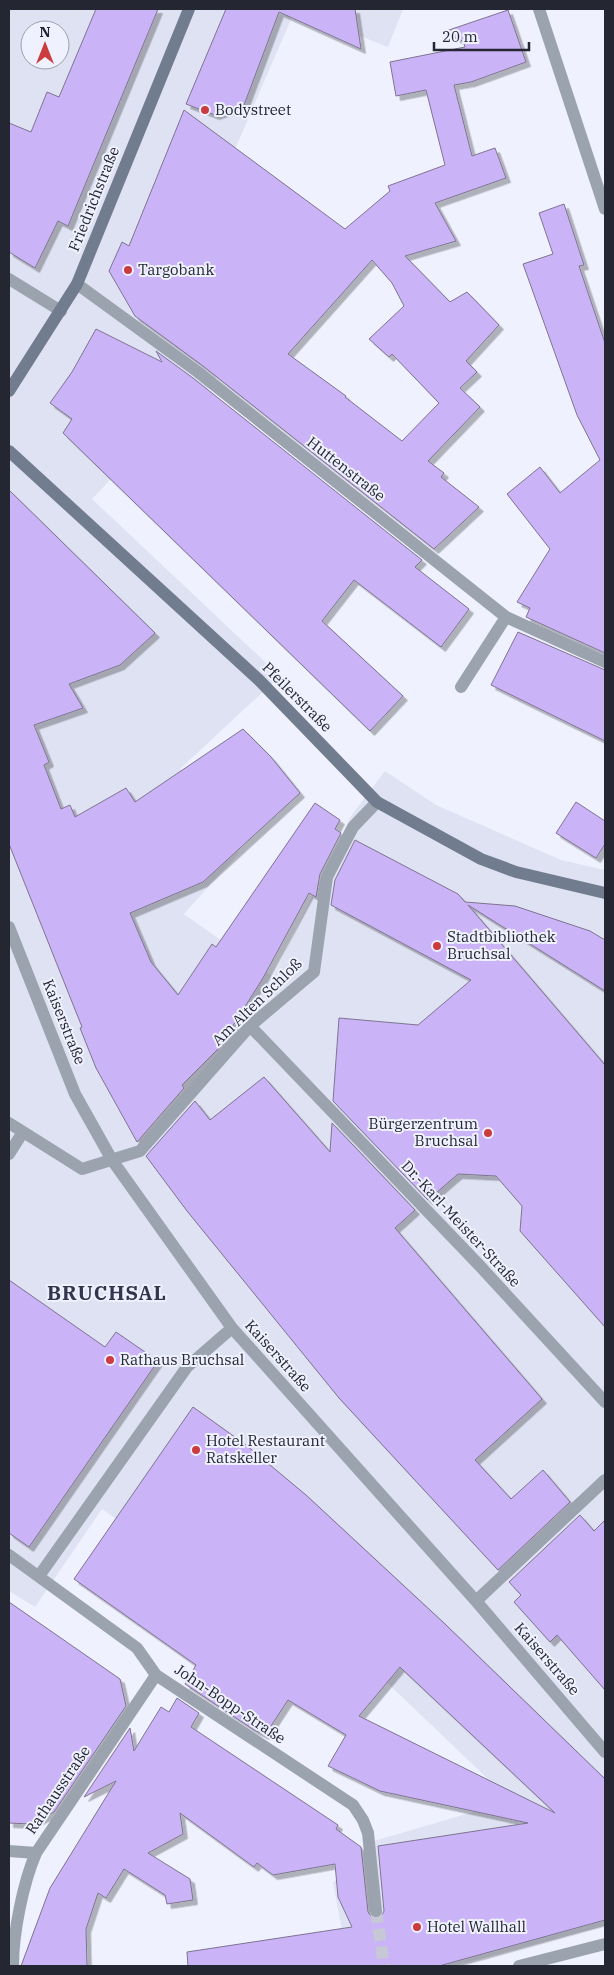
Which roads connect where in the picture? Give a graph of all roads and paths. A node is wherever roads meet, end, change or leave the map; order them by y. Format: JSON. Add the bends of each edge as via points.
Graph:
{"nodes":[{"id":1,"x":189,"y":9,"type":"edge"},
{"id":2,"x":539,"y":9,"type":"edge"},
{"id":3,"x":605,"y":209,"type":"edge"},
{"id":4,"x":9,"y":279,"type":"edge"},
{"id":5,"x":77,"y":284,"type":"junction"},
{"id":6,"x":60,"y":311,"type":"junction"},
{"id":7,"x":9,"y":391,"type":"edge"},
{"id":8,"x":9,"y":451,"type":"edge"},
{"id":9,"x":506,"y":617,"type":"junction"},
{"id":10,"x":605,"y":662,"type":"edge"},
{"id":11,"x":461,"y":687,"type":"dead end"},
{"id":12,"x":377,"y":802,"type":"junction"},
{"id":13,"x":605,"y":893,"type":"edge"},
{"id":14,"x":9,"y":927,"type":"edge"},
{"id":15,"x":250,"y":1026,"type":"junction"},
{"id":16,"x":9,"y":1123,"type":"edge"},
{"id":17,"x":23,"y":1132,"type":"junction"},
{"id":18,"x":9,"y":1154,"type":"edge"},
{"id":19,"x":112,"y":1160,"type":"junction"},
{"id":20,"x":232,"y":1328,"type":"junction"},
{"id":21,"x":605,"y":1402,"type":"edge"},
{"id":22,"x":605,"y":1480,"type":"edge"},
{"id":23,"x":9,"y":1555,"type":"edge"},
{"id":24,"x":39,"y":1576,"type":"junction"},
{"id":25,"x":476,"y":1601,"type":"junction"},
{"id":26,"x":156,"y":1675,"type":"junction"},
{"id":27,"x":605,"y":1752,"type":"edge"},
{"id":28,"x":9,"y":1851,"type":"edge"},
{"id":29,"x":36,"y":1853,"type":"junction"},
{"id":30,"x":376,"y":1911,"type":"tunnel mouth"},
{"id":31,"x":605,"y":1944,"type":"edge"},
{"id":32,"x":13,"y":1966,"type":"edge"},
{"id":33,"x":519,"y":1966,"type":"edge"}],
"edges":[{"from":1,"to":5,"type":"main road","name":"Friedrichstraße"},
{"from":2,"to":3,"type":"street"},
{"from":4,"to":6,"type":"street"},
{"from":5,"to":6,"type":"main road","name":"Friedrichstraße"},
{"from":5,"to":9,"type":"street","name":"Huttenstraße","via":[[198,372]]},
{"from":6,"to":7,"type":"main road","name":"Friedrichstraße"},
{"from":8,"to":12,"type":"main road","name":"Pfeilerstraße","via":[[259,680]]},
{"from":9,"to":10,"type":"street","name":"Huttenstraße"},
{"from":9,"to":11,"type":"street"},
{"from":12,"to":13,"type":"main road","name":"Pfeilerstraße","via":[[481,859],[516,872]]},
{"from":12,"to":15,"type":"street","name":"Am Alten Schloß","via":[[353,827],[327,877],[314,972]]},
{"from":14,"to":19,"type":"street","name":"Kaiserstraße","via":[[75,1094]]},
{"from":15,"to":19,"type":"street","name":"Am Alten Schloß","via":[[140,1151]]},
{"from":15,"to":21,"type":"street","name":"Dr.-Karl-Meister-Straße"},
{"from":16,"to":17,"type":"street","name":"Am Alten Schloß"},
{"from":17,"to":18,"type":"street"},
{"from":17,"to":19,"type":"street","name":"Am Alten Schloß","via":[[82,1169]]},
{"from":19,"to":20,"type":"street","name":"Kaiserstraße"},
{"from":20,"to":24,"type":"street","via":[[187,1366]]},
{"from":20,"to":25,"type":"street","name":"Kaiserstraße"},
{"from":22,"to":25,"type":"street"},
{"from":23,"to":24,"type":"street","name":"John-Bopp-Straße"},
{"from":24,"to":26,"type":"street","name":"John-Bopp-Straße","via":[[137,1648]]},
{"from":25,"to":27,"type":"street","name":"Kaiserstraße"},
{"from":26,"to":29,"type":"street","name":"Rathausstraße"},
{"from":26,"to":30,"type":"street","name":"John-Bopp-Straße","via":[[353,1805],[368,1833]]},
{"from":28,"to":29,"type":"street"},
{"from":29,"to":32,"type":"street","name":"Rathausstraße","via":[[28,1869]]},
{"from":31,"to":33,"type":"street"}]}
